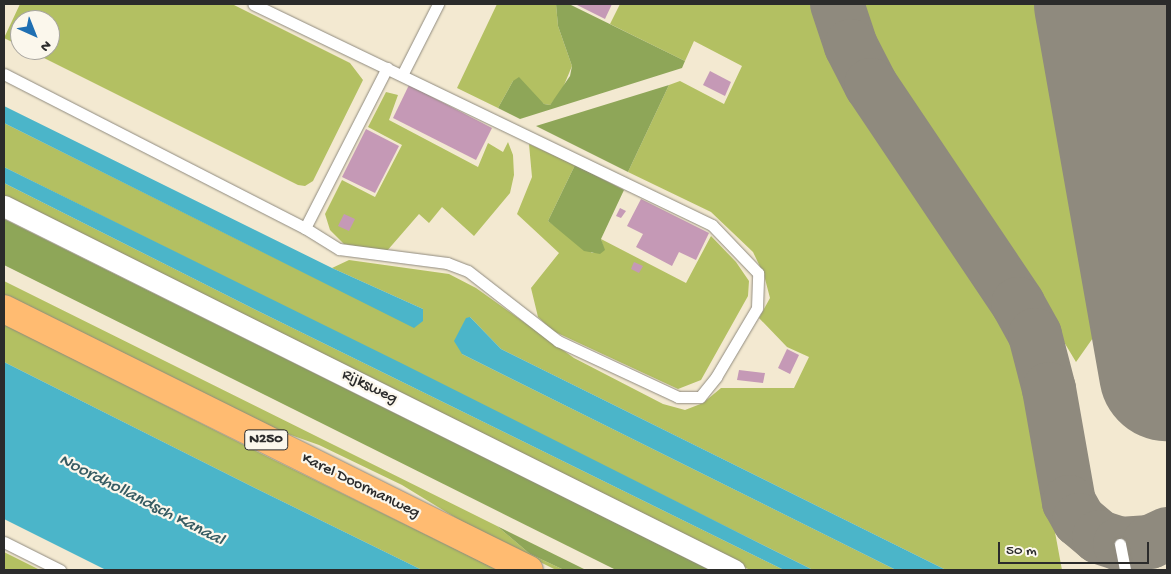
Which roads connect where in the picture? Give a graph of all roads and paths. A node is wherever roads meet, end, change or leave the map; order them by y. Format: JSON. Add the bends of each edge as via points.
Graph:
{"nodes":[{"id":1,"x":254,"y":4,"type":"edge"},
{"id":2,"x":438,"y":4,"type":"edge"},
{"id":3,"x":387,"y":68,"type":"junction"},
{"id":4,"x":4,"y":74,"type":"edge"},
{"id":5,"x":402,"y":75,"type":"junction"},
{"id":6,"x":4,"y":206,"type":"edge"},
{"id":7,"x":305,"y":228,"type":"junction"},
{"id":8,"x":4,"y":310,"type":"edge"},
{"id":9,"x":4,"y":542,"type":"edge"},
{"id":10,"x":1120,"y":544,"type":"dead end"},
{"id":11,"x":60,"y":570,"type":"edge"},
{"id":12,"x":529,"y":570,"type":"edge"},
{"id":13,"x":734,"y":570,"type":"edge"},
{"id":14,"x":1125,"y":570,"type":"edge"}],
"edges":[{"from":1,"to":3,"type":"lane"},
{"from":2,"to":5,"type":"lane"},
{"from":3,"to":5,"type":"lane"},
{"from":3,"to":7,"type":"lane"},
{"from":4,"to":7,"type":"lane"},
{"from":5,"to":7,"type":"lane","via":[[712,225],[732,244],[758,273],[757,308],[716,377],[700,397],[678,397],[558,341],[468,270],[447,264],[339,249]]},
{"from":6,"to":13,"type":"street","name":"Rijksweg"},
{"from":8,"to":12,"type":"main road","name":"Karel Doormanweg","number":"N250"},
{"from":9,"to":11,"type":"lane"},
{"from":10,"to":14,"type":"lane"}]}
